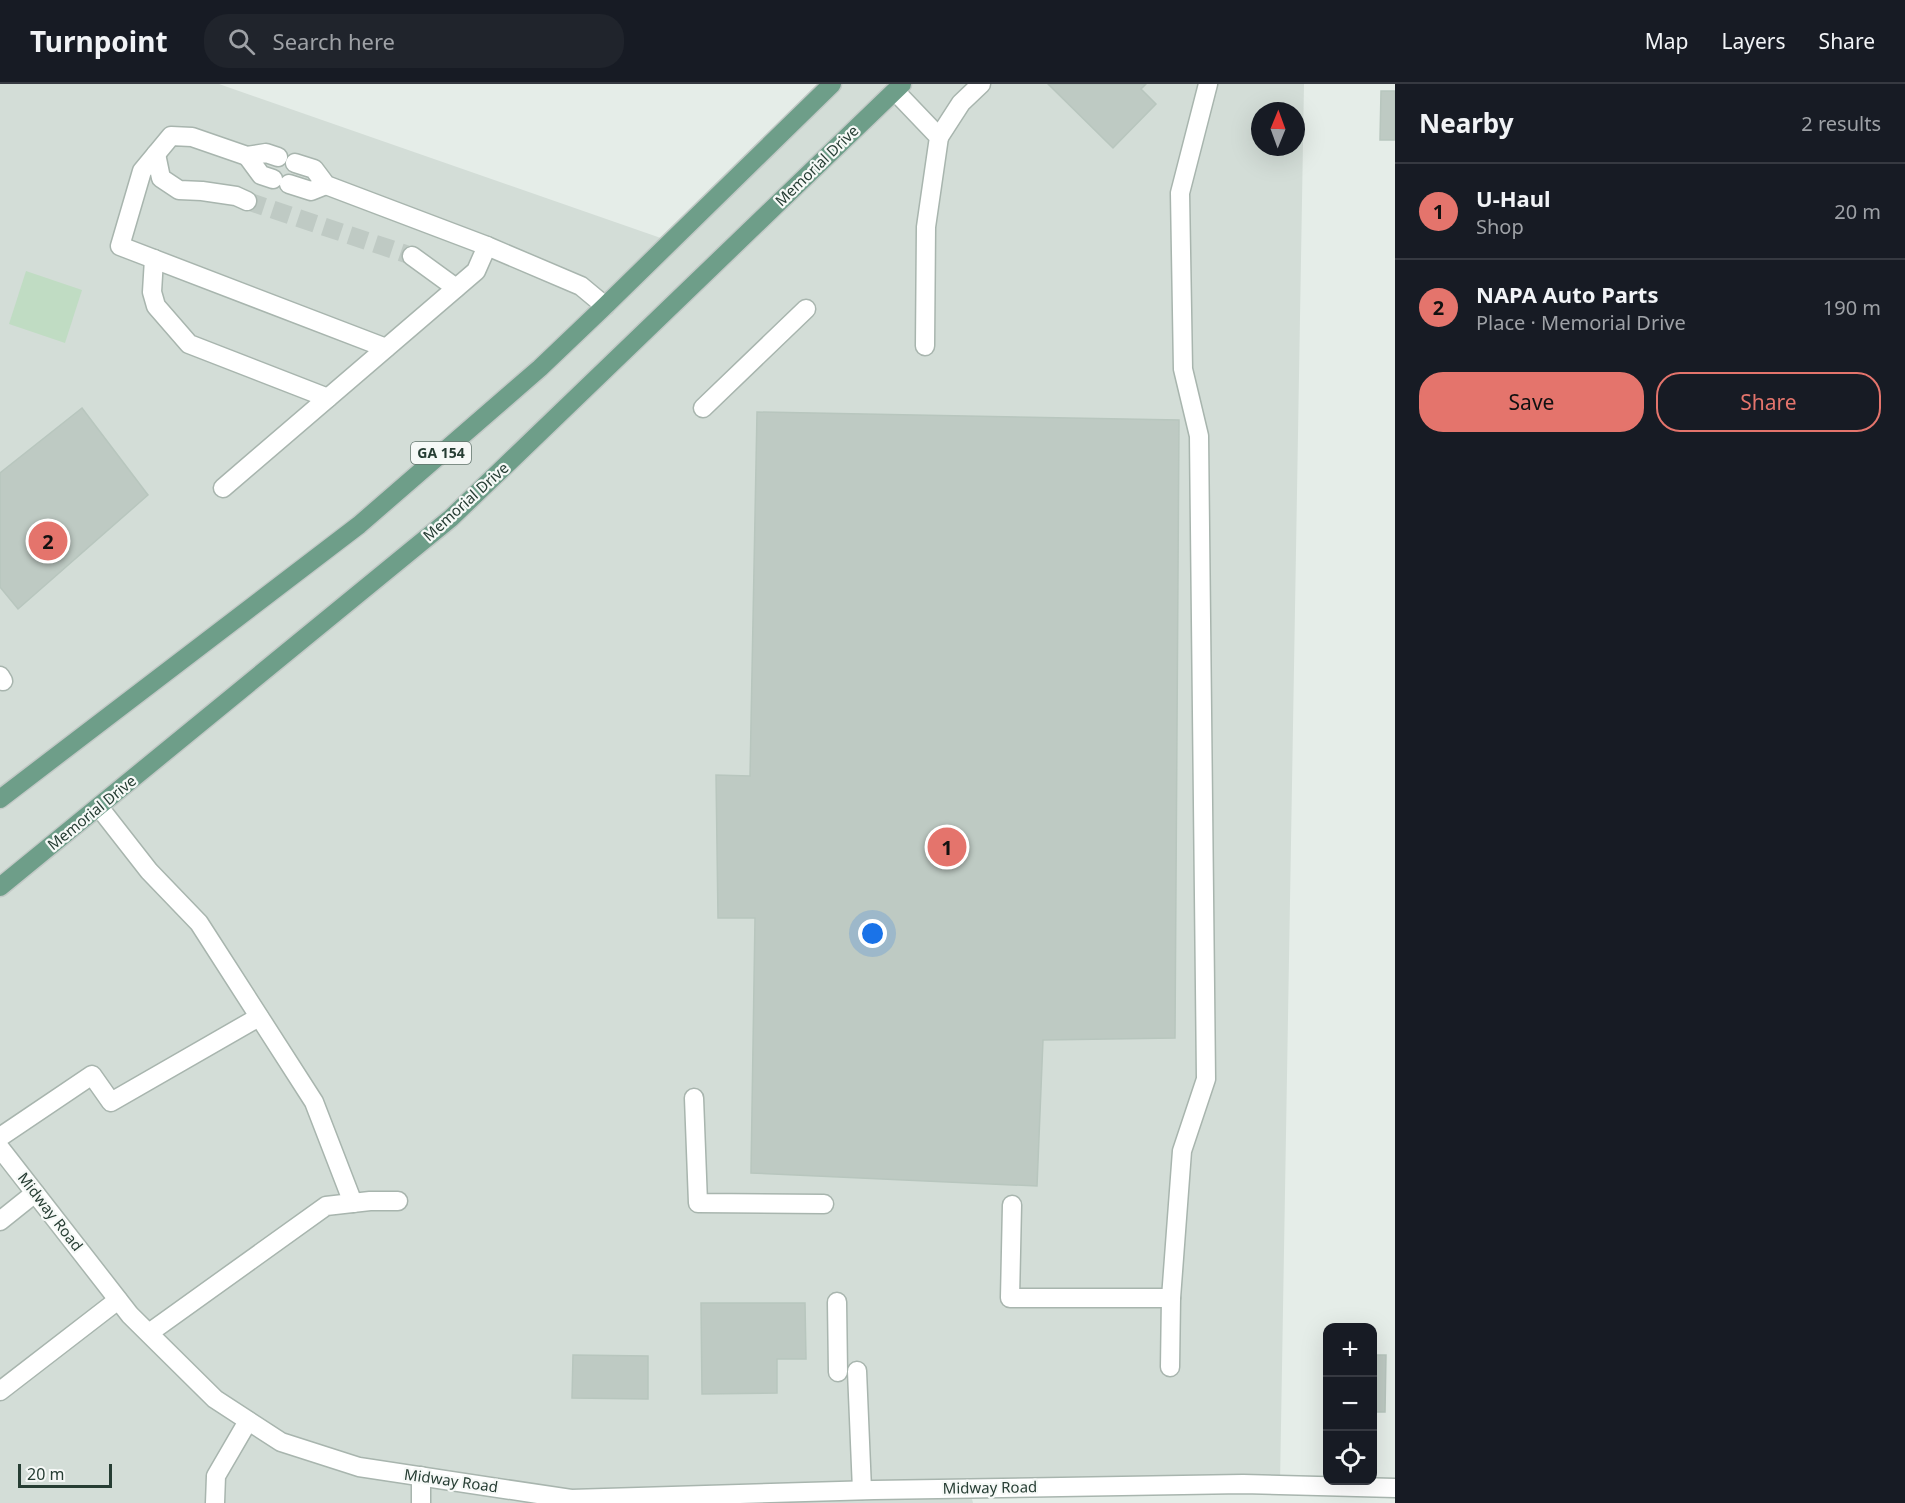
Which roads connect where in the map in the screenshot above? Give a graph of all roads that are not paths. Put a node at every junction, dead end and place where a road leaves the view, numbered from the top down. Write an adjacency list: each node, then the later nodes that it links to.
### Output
1 (832, 84): 16 (main road, GA 154)
2 (981, 84): 5 (street)
3 (1208, 84): 36 (street)
4 (899, 87): 5 (street); 24 (main road, Memorial Drive)
5 (939, 137): 18 (street)
6 (156, 154): 7 (street); 11 (street); 14 (street)
7 (247, 156): 8 (street); 10 (street)
8 (278, 157)
9 (296, 163): 10 (street)
10 (326, 185): 12 (street)
11 (247, 201)
12 (487, 246): 15 (street); 16 (street)
13 (412, 256): 15 (street)
14 (154, 259): 19 (street); 20 (street)
15 (456, 288): 19 (street)
16 (605, 306): 23 (main road, GA 154)
17 (806, 309): 21 (street)
18 (925, 346)
19 (386, 348): 20 (street)
20 (328, 398): 22 (street)
21 (703, 408)
22 (223, 488)
23 (0, 799)
24 (99, 807): 25 (main road, Memorial Drive); 26 (street)
25 (0, 887)
26 (259, 1017): 28 (street); 32 (street)
27 (694, 1098): 33 (street)
28 (0, 1137)
29 (0, 1148): 30 (street, Midway Road)
30 (35, 1193): 35 (street); 37 (street, Midway Road)
31 (398, 1201): 32 (street)
32 (353, 1203): 39 (street)
33 (824, 1204)
34 (1012, 1205): 36 (street)
35 (0, 1221)
36 (1171, 1298): 40 (street)
37 (118, 1300): 39 (street, Midway Road); 43 (street)
38 (837, 1302): 42 (street)
39 (149, 1333): 44 (street, Midway Road)
40 (1170, 1367)
41 (857, 1371): 47 (street)
42 (838, 1372)
43 (0, 1391)
44 (248, 1421): 45 (street, Midway Road); 48 (street)
45 (421, 1476): 47 (street, Midway Road); 49 (street)
46 (1395, 1488): 47 (street, Midway Road)
47 (862, 1490)
48 (215, 1503)
49 (421, 1503)

